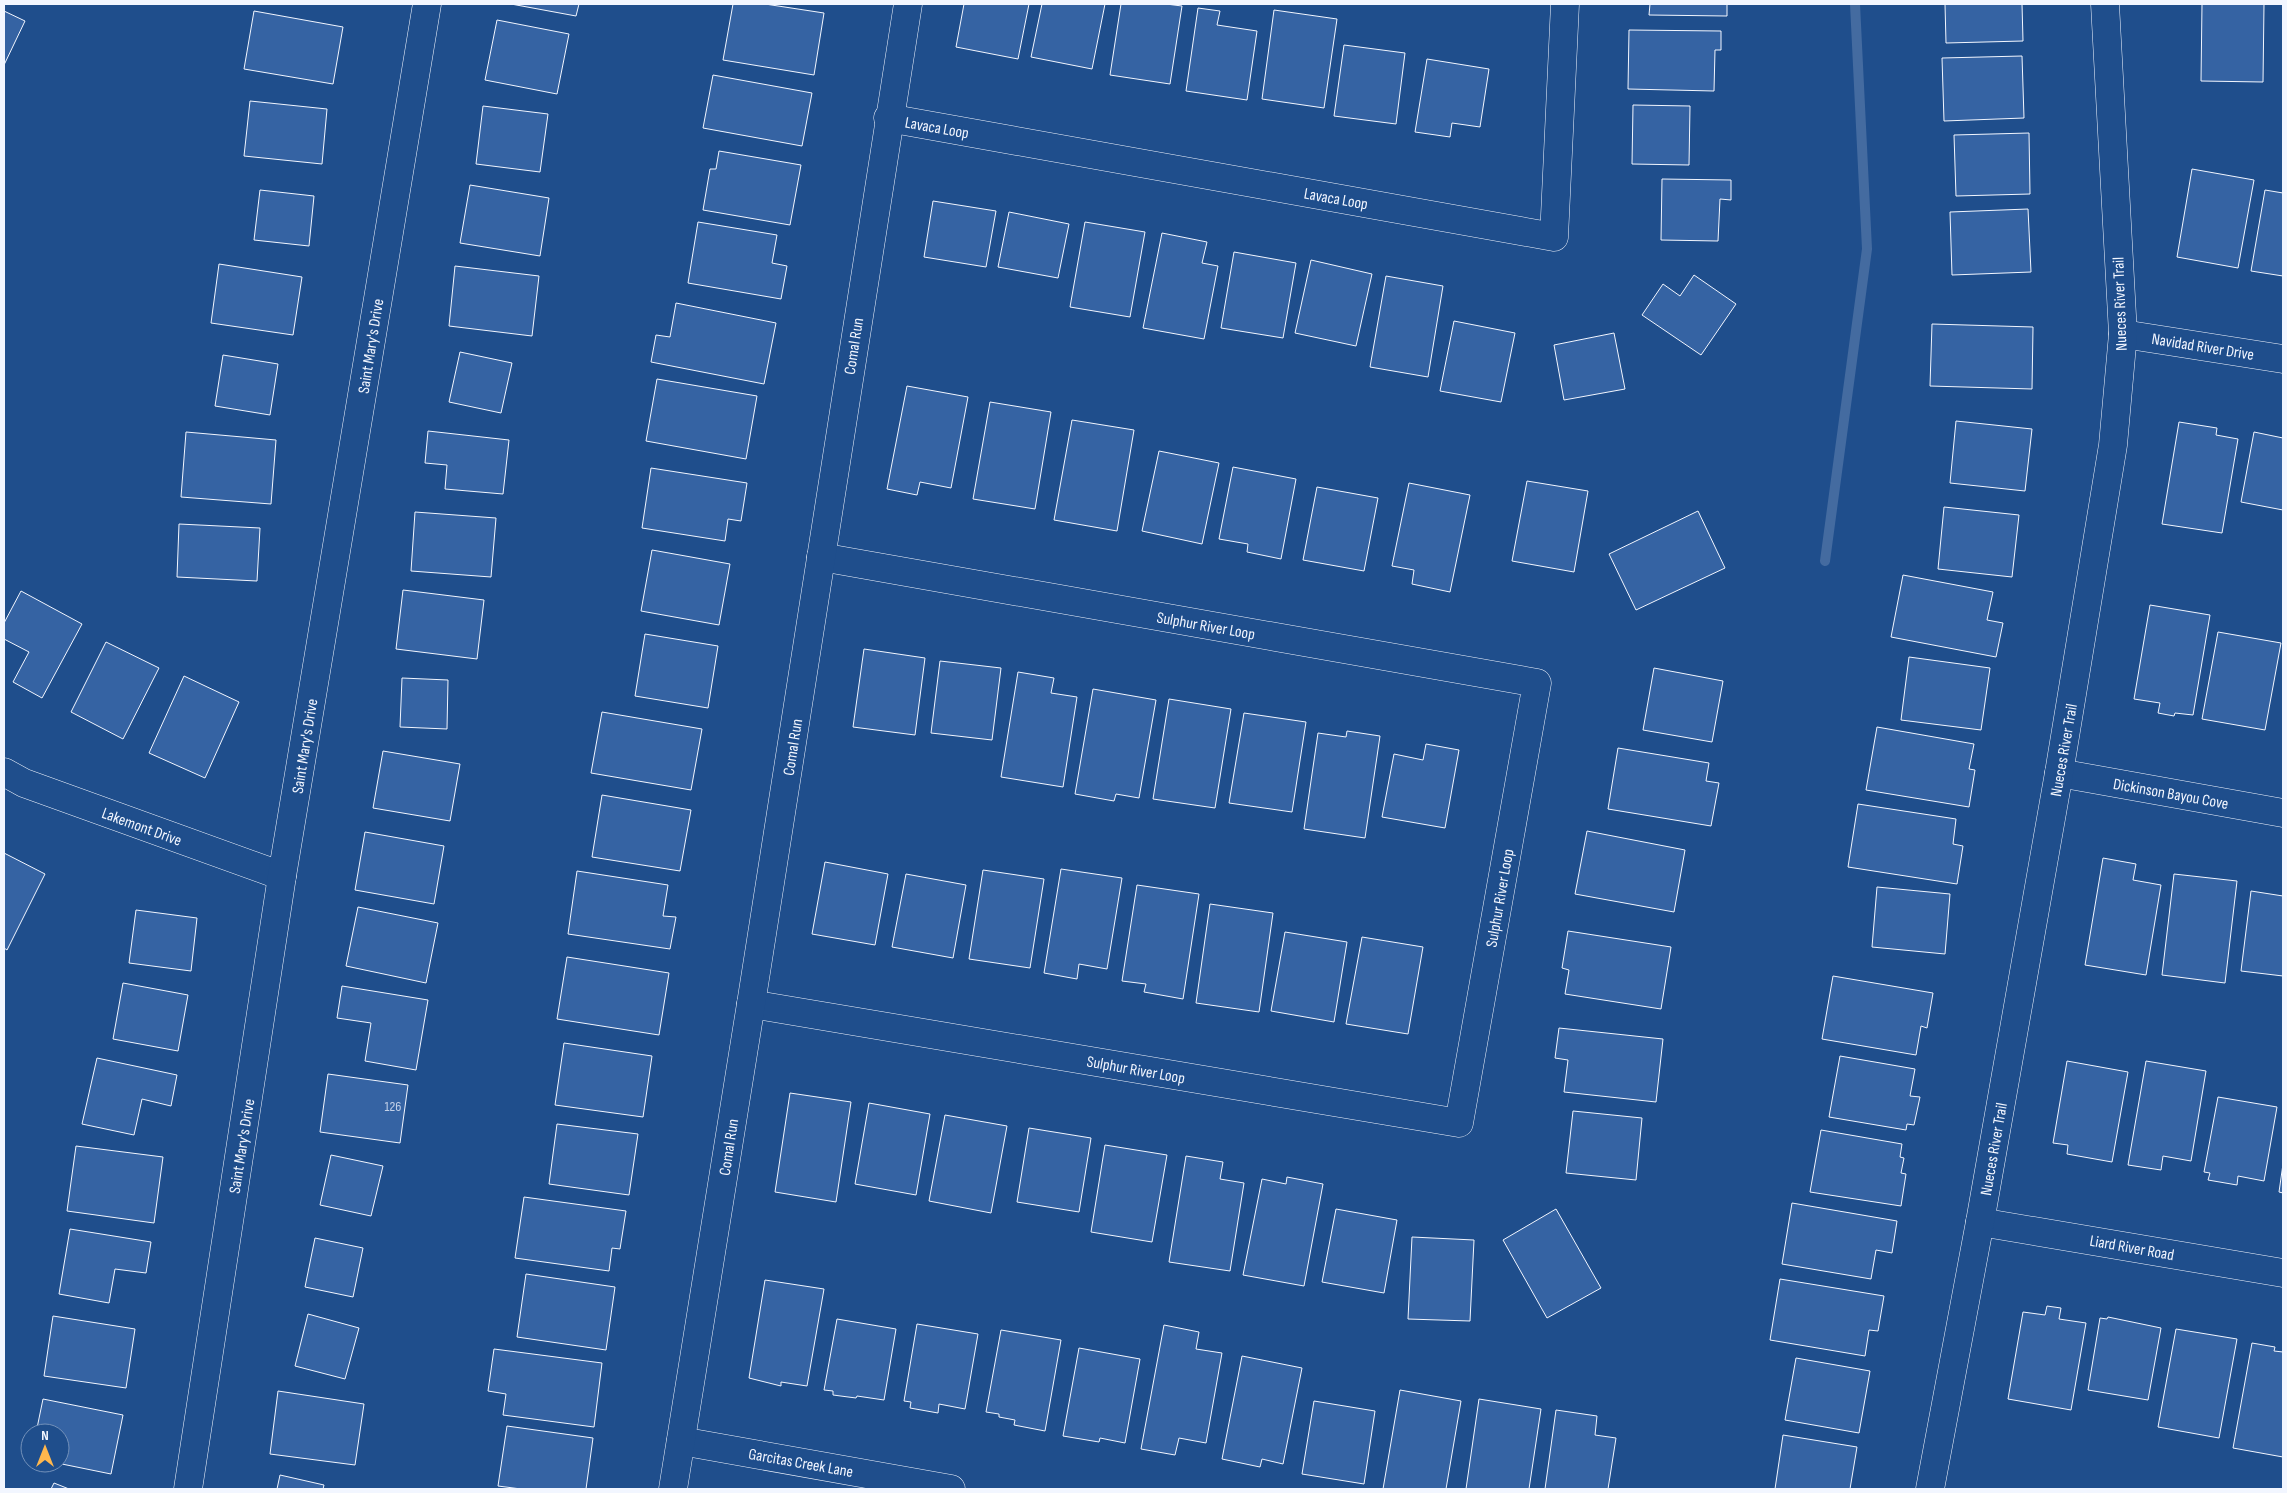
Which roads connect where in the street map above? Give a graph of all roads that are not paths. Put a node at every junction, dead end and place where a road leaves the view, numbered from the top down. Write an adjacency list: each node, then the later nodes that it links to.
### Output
1 (427, 4): 12 (street, Saint Mary's Drive)
2 (908, 4): 5 (street, Comal Run)
3 (1565, 4): 5 (street, Lavaca Loop)
4 (2105, 4): 6 (street, Nueces River Trail)
5 (888, 118): 8 (street, Comal Run)
6 (2123, 334): 7 (street, Navidad River Drive); 10 (street, Nueces River Trail)
7 (2283, 359)
8 (821, 557): 13 (street, Comal Run); 13 (street, Sulphur River Loop)
9 (4, 772): 12 (street, Lakemont Drive)
10 (2059, 773): 11 (street, Dickinson Bayou Cove); 14 (street, Nueces River Trail)
11 (2283, 813)
12 (282, 876): 17 (street, Saint Mary's Drive)
13 (751, 1004): 16 (street, Comal Run)
14 (1980, 1222): 15 (street, Liard River Road); 20 (street, Nueces River Trail)
15 (2283, 1273)
16 (680, 1441): 18 (street, Comal Run); 19 (street, Garcitas Creek Lane)
17 (188, 1489)
18 (672, 1489)
19 (951, 1489)
20 (1930, 1489)

